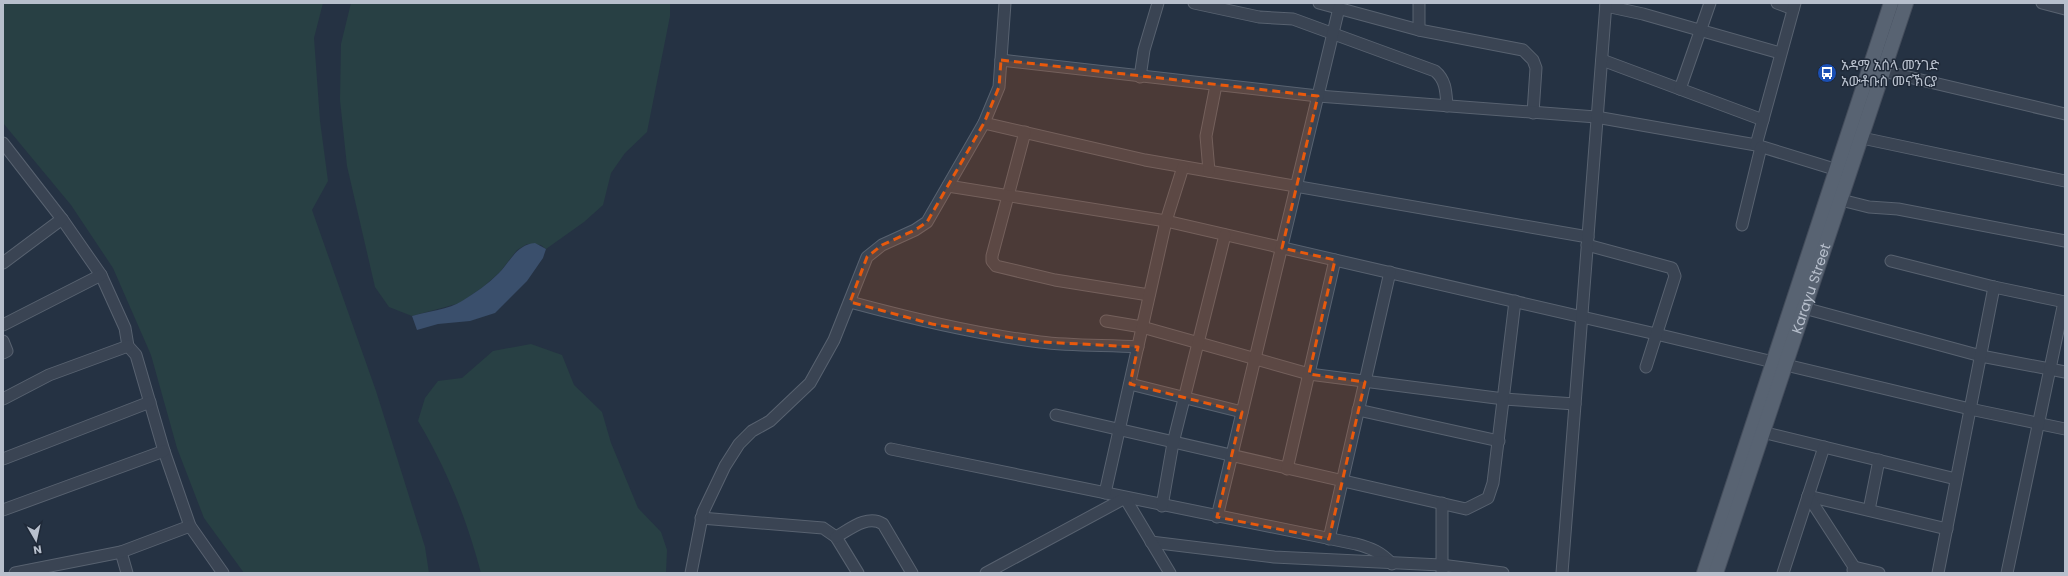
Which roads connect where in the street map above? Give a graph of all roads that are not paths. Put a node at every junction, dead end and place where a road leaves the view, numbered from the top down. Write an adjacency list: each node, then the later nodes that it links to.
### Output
1 (1005, 3): 19 (street)
2 (1158, 3): 22 (street)
3 (1194, 3): 17 (street)
4 (1319, 3): 13 (street)
5 (1419, 3): 15 (street)
6 (1710, 3): 16 (street)
7 (1777, 3): 12 (street)
8 (1892, 3): 37 (main road, Karayu Street)
9 (1906, 3): 21 (main road, Karayu Street)
10 (2042, 3): 14 (street)
11 (1606, 4): 16 (street); 20 (street)
12 (1794, 6): 18 (street)
13 (1339, 8): 15 (street); 17 (street)
14 (2065, 8)
15 (1419, 30): 27 (street)
16 (1701, 32): 18 (street); 24 (street)
17 (1333, 33): 25 (street); 26 (street)
18 (1780, 53): 30 (street)
19 (1001, 60): 22 (street); 31 (street)
20 (1602, 60): 24 (street); 29 (street)
21 (1884, 71): 28 (street); 33 (main road, Karayu Street)
22 (1140, 77): 23 (street)
23 (1216, 85): 25 (street); 38 (street)
24 (1680, 89): 30 (street)
25 (1318, 96): 26 (street); 42 (street)
26 (1447, 106): 27 (street)
27 (1533, 113): 29 (street)
28 (2065, 114)
29 (1596, 117): 35 (street); 49 (street)
30 (1763, 120): 35 (street)
31 (984, 123): 32 (street); 41 (street)
32 (1025, 132): 36 (street); 43 (street)
33 (1862, 138): 39 (main road, Karayu Street); 40 (street)
34 (3, 143): 45 (street)
35 (1759, 146): 37 (street); 47 (street)
36 (1183, 167): 38 (street); 46 (street)
37 (1836, 169): 39 (street); 75 (main road, Karayu Street)
38 (1208, 171): 42 (street)
39 (1850, 174): 44 (main road, Karayu Street)
40 (2065, 181)
41 (948, 186): 43 (street); 60 (street)
42 (1297, 187): 49 (street); 51 (street)
43 (1009, 196): 46 (street); 58 (street)
44 (1841, 200): 50 (street); 62 (main road, Karayu Street)
45 (62, 219): 54 (street); 56 (street)
46 (1166, 221): 48 (street); 58 (street)
47 (1742, 225)
48 (1225, 235): 51 (street); 69 (street)
49 (1587, 241): 63 (street); 67 (street)
50 (2065, 241)
51 (1282, 248): 52 (street); 74 (street)
52 (1335, 260): 55 (street); 79 (street)
53 (1891, 261): 57 (street)
54 (3, 264)
55 (1390, 272): 59 (street); 80 (street)
56 (100, 275): 65 (street); 70 (street)
57 (1994, 287): 61 (street); 73 (street)
58 (1149, 295): 66 (street)
59 (1515, 301): 63 (street); 84 (street)
60 (850, 302): 71 (street); 114 (street)
61 (2064, 302): 77 (street)
62 (1804, 308): 73 (street); 75 (main road, Karayu Street)
63 (1582, 317): 67 (street); 86 (street)
64 (1106, 321): 66 (street)
65 (3, 325)
66 (1142, 326): 69 (street); 71 (street)
67 (1656, 334): 75 (street); 76 (street)
68 (3, 341): 72 (street)
69 (1200, 342): 74 (street); 82 (street)
70 (128, 346): 83 (street); 85 (street)
71 (1138, 347): 81 (street)
72 (3, 353)
73 (1981, 356): 77 (street); 87 (street)
74 (1254, 359): 79 (street); 89 (street)
75 (1780, 364): 87 (street); 94 (main road, Karayu Street); 135 (main road, Karayu Street)
76 (1646, 367)
77 (2050, 368): 78 (street); 91 (street)
78 (2065, 372)
79 (1308, 374): 80 (street); 103 (street)
80 (1365, 382): 84 (street); 88 (street)
81 (1130, 384): 82 (street); 93 (street)
82 (1185, 398): 89 (street); 96 (street)
83 (3, 399)
84 (1504, 399): 86 (street); 95 (street)
85 (150, 402): 99 (street); 101 (street)
86 (1575, 404): 134 (street)
87 (1970, 409): 91 (street); 104 (street)
88 (1358, 410): 95 (street); 105 (street)
89 (1242, 412): 100 (street)
90 (1056, 415): 93 (street)
91 (2038, 424): 92 (street); 140 (street)
92 (2065, 429)
93 (1119, 431): 96 (street); 106 (street)
94 (1762, 432): 97 (street); 136 (main road, Karayu Street)
95 (1498, 441): 109 (street)
96 (1173, 443): 100 (street); 110 (street)
97 (1824, 447): 102 (street); 107 (street)
98 (891, 449): 106 (street)
99 (164, 451): 111 (street); 115 (street)
100 (1232, 456): 103 (street); 113 (street)
101 (3, 459)
102 (1879, 460): 104 (street); 112 (street)
103 (1287, 469): 105 (street)
104 (1956, 479): 116 (street)
105 (1342, 481): 109 (street); 118 (street)
106 (1105, 494): 108 (street)
107 (1808, 496): 112 (street); 124 (street); 137 (street)
108 (1125, 498): 110 (street); 119 (street); 131 (street)
109 (1442, 503): 123 (street)
110 (1162, 506): 113 (street)
111 (3, 510)
112 (1869, 510): 116 (street)
113 (1217, 517): 118 (street)
114 (702, 518): 117 (street); 128 (street)
115 (190, 526): 120 (street); 127 (street)
116 (1947, 529): 139 (street)
117 (836, 537): 129 (street); 130 (street)
118 (1329, 539): 121 (street)
119 (1151, 542): 122 (street); 132 (street)
120 (122, 552): 125 (street); 126 (street)
121 (1392, 564): 122 (street); 123 (street)
122 (1377, 568)
123 (1442, 569): 133 (street)
124 (1854, 571): 138 (street)
125 (15, 573)
126 (127, 573)
127 (223, 573)
128 (691, 573)
129 (858, 573)
130 (912, 573)
131 (986, 573)
132 (1170, 573)
133 (1503, 573)
134 (1562, 573)
135 (1704, 573)
136 (1716, 573)
137 (1783, 573)
138 (1879, 573)
139 (1938, 573)
140 (2007, 573)

